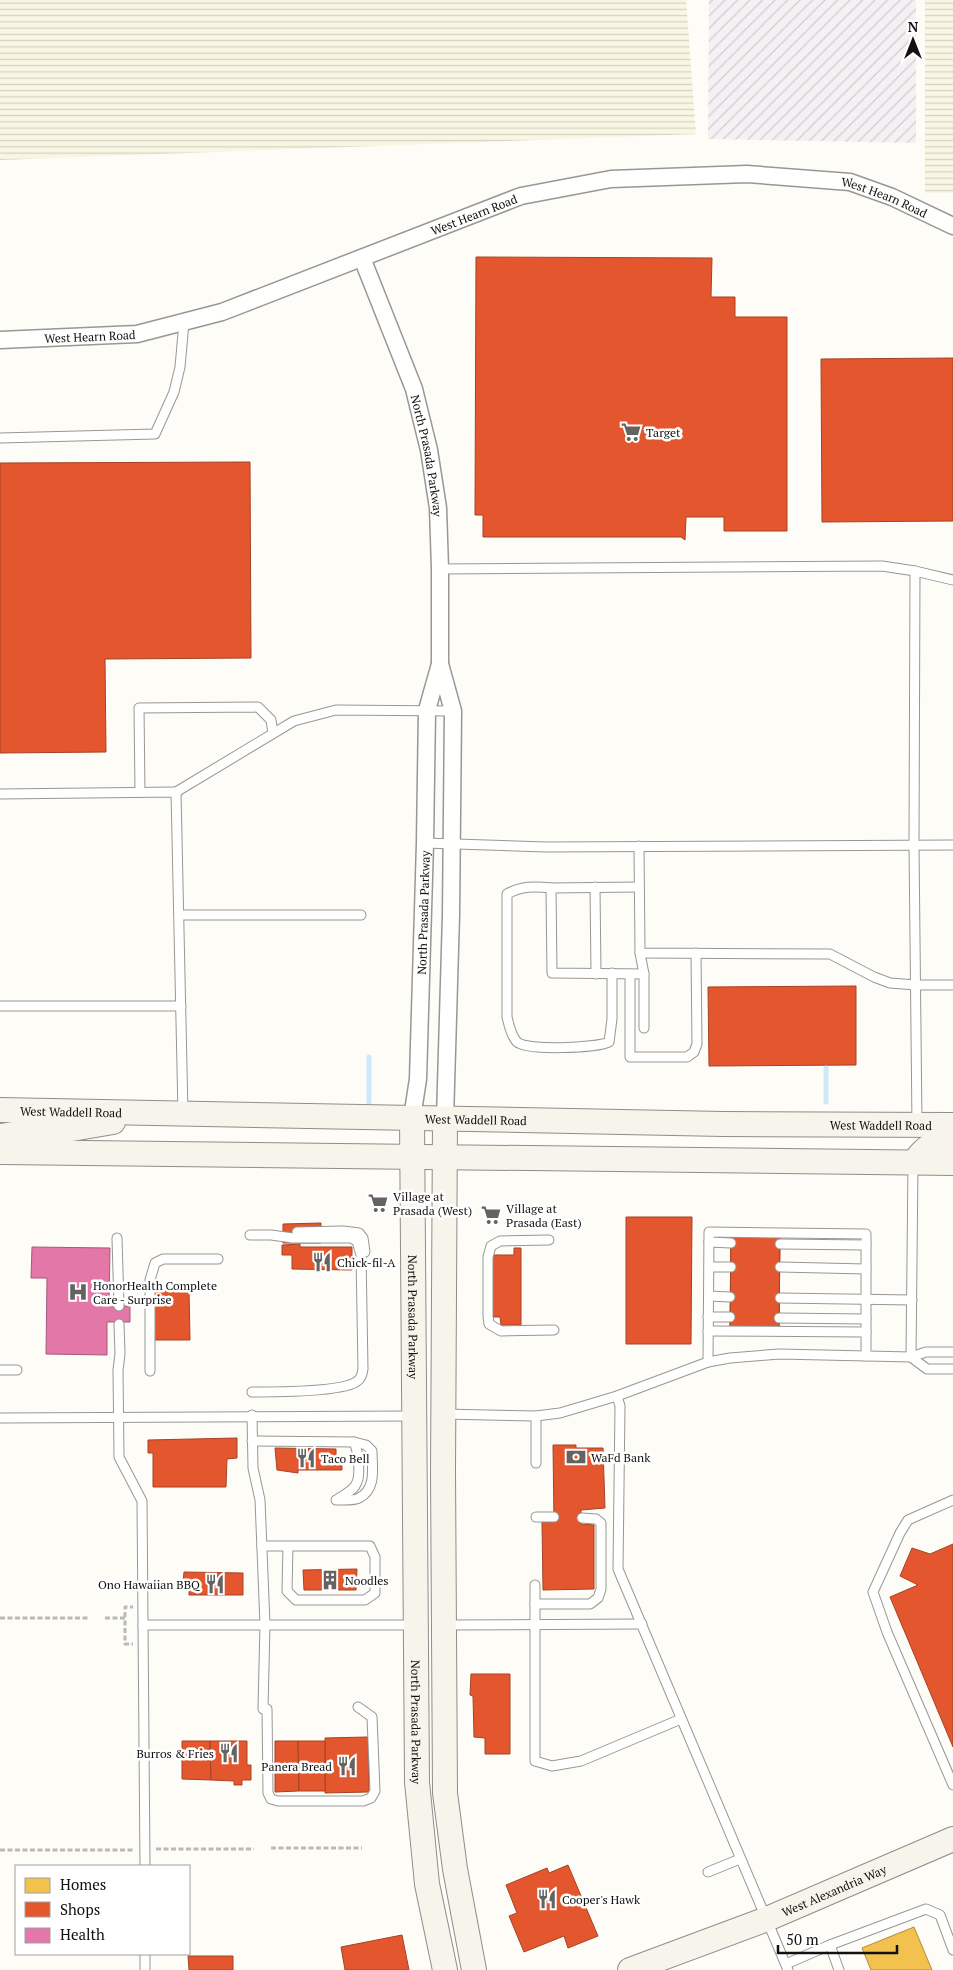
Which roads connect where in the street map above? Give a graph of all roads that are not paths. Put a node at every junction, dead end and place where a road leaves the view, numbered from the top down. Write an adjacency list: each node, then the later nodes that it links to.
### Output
1 (953, 226): 2 (street, West Hearn Road)
2 (362, 258): 3 (street, West Hearn Road); 6 (street, North Prasada Parkway)
3 (184, 322): 4 (street, West Hearn Road); 5 (lane)
4 (0, 340)
5 (0, 438)
6 (440, 569): 7 (lane); 9 (street, North Prasada Parkway)
7 (915, 571): 8 (lane); 18 (lane)
8 (953, 580)
9 (440, 664): 10 (street, North Prasada Parkway); 11 (street, North Prasada Parkway)
10 (427, 710): 11 (lane); 12 (lane); 16 (street, North Prasada Parkway)
11 (453, 711): 17 (street, North Prasada Parkway)
12 (273, 733): 13 (lane); 14 (lane)
13 (140, 792): 14 (lane); 15 (lane)
14 (176, 792): 24 (lane)
15 (0, 794)
16 (425, 843): 17 (lane); 39 (street, North Prasada Parkway)
17 (451, 844): 20 (lane); 40 (street, North Prasada Parkway)
18 (914, 845): 19 (lane); 20 (lane); 32 (lane)
19 (953, 845)
20 (639, 846): 22 (lane)
21 (596, 887): 22 (lane); 23 (lane); 28 (lane)
22 (638, 887): 27 (lane)
23 (551, 888): 28 (lane); 29 (lane)
24 (179, 915): 25 (lane); 35 (lane)
25 (361, 915)
26 (696, 953): 27 (lane); 30 (lane); 32 (lane)
27 (640, 954): 31 (lane)
28 (596, 974): 29 (lane)
29 (612, 974): 30 (lane)
30 (630, 974): 31 (lane)
31 (644, 974): 36 (lane)
32 (916, 985): 33 (lane); 41 (lane)
33 (953, 985)
34 (0, 1006): 35 (lane)
35 (181, 1006): 38 (lane)
36 (644, 1028)
37 (0, 1110): 38 (street, West Waddell Road)
38 (173, 1113): 39 (street, West Waddell Road); 43 (street)
39 (412, 1118): 40 (street, West Waddell Road); 46 (street, North Prasada Parkway)
40 (445, 1119): 41 (street, West Waddell Road); 47 (street, North Prasada Parkway)
41 (917, 1125): 42 (street, West Waddell Road)
42 (953, 1125)
43 (0, 1136)
44 (953, 1142): 48 (street)
45 (0, 1152): 46 (street)
46 (412, 1156): 47 (street); 88 (street, North Prasada Parkway)
47 (445, 1156): 48 (street); 86 (street, North Prasada Parkway)
48 (913, 1163): 49 (street); 66 (lane)
49 (953, 1163)
50 (250, 1235): 84 (lane)
51 (117, 1238): 67 (lane)
52 (548, 1240): 73 (lane)
53 (709, 1242): 54 (lane); 56 (lane); 58 (lane)
54 (731, 1243)
55 (780, 1244): 56 (lane)
56 (866, 1245): 61 (lane)
57 (218, 1258): 83 (lane)
58 (709, 1267): 59 (lane); 62 (lane)
59 (731, 1267)
60 (780, 1267): 61 (lane)
61 (866, 1268): 65 (lane)
62 (708, 1296): 63 (lane); 68 (lane)
63 (730, 1297)
64 (780, 1298): 65 (lane)
65 (866, 1300): 66 (lane); 71 (lane)
66 (912, 1300): 78 (lane)
67 (119, 1306)
68 (708, 1317): 69 (lane); 74 (lane)
69 (730, 1317)
70 (779, 1318): 71 (lane)
71 (866, 1319): 75 (lane)
72 (119, 1324): 91 (lane)
73 (554, 1330)
74 (708, 1331): 75 (lane); 79 (lane)
75 (866, 1332): 77 (lane)
76 (953, 1352): 78 (lane)
77 (866, 1356): 78 (lane); 79 (lane)
78 (911, 1357): 80 (lane)
79 (708, 1362): 85 (lane)
80 (953, 1369)
81 (0, 1370): 82 (lane)
82 (17, 1370)
83 (150, 1371)
84 (252, 1392)
85 (617, 1396): 89 (lane); 105 (lane)
86 (443, 1414): 89 (lane); 108 (street, North Prasada Parkway)
87 (252, 1415): 88 (lane); 91 (lane); 92 (lane)
88 (415, 1416): 101 (street, North Prasada Parkway)
89 (536, 1416): 94 (lane)
90 (0, 1418): 91 (lane)
91 (118, 1418): 106 (lane)
92 (252, 1441): 93 (lane); 99 (lane)
93 (354, 1442): 93 (lane)
94 (536, 1463)
95 (953, 1500): 113 (lane)
96 (536, 1517): 97 (lane)
97 (554, 1517)
98 (582, 1518): 103 (lane)
99 (262, 1546): 100 (lane); 104 (lane)
100 (288, 1546): 100 (lane)
101 (415, 1559): 107 (street, North Prasada Parkway); 108 (street)
102 (535, 1585): 103 (lane)
103 (535, 1604): 109 (lane)
104 (265, 1624): 106 (lane); 107 (lane); 111 (lane)
105 (642, 1624): 109 (lane); 112 (lane)
106 (143, 1625): 116 (lane)
107 (415, 1625): 110 (street); 124 (street, North Prasada Parkway)
108 (444, 1625): 109 (lane); 110 (street, North Prasada Parkway)
109 (534, 1626): 112 (lane)
110 (444, 1686): 125 (street, North Prasada Parkway)
111 (358, 1707)
112 (682, 1718): 115 (lane)
113 (953, 1785)
114 (953, 1839): 118 (street, West Alexandria Way)
115 (740, 1859): 117 (lane); 118 (lane)
116 (144, 1865)
117 (708, 1872)
118 (767, 1919): 122 (lane); 126 (street, West Alexandria Way)
119 (830, 1945): 120 (lane); 122 (lane); 127 (lane)
120 (953, 1950)
121 (145, 1955): 123 (lane)
122 (787, 1967)
123 (145, 1970)
124 (445, 1970)
125 (474, 1970)
126 (630, 1970)
127 (839, 1970)

